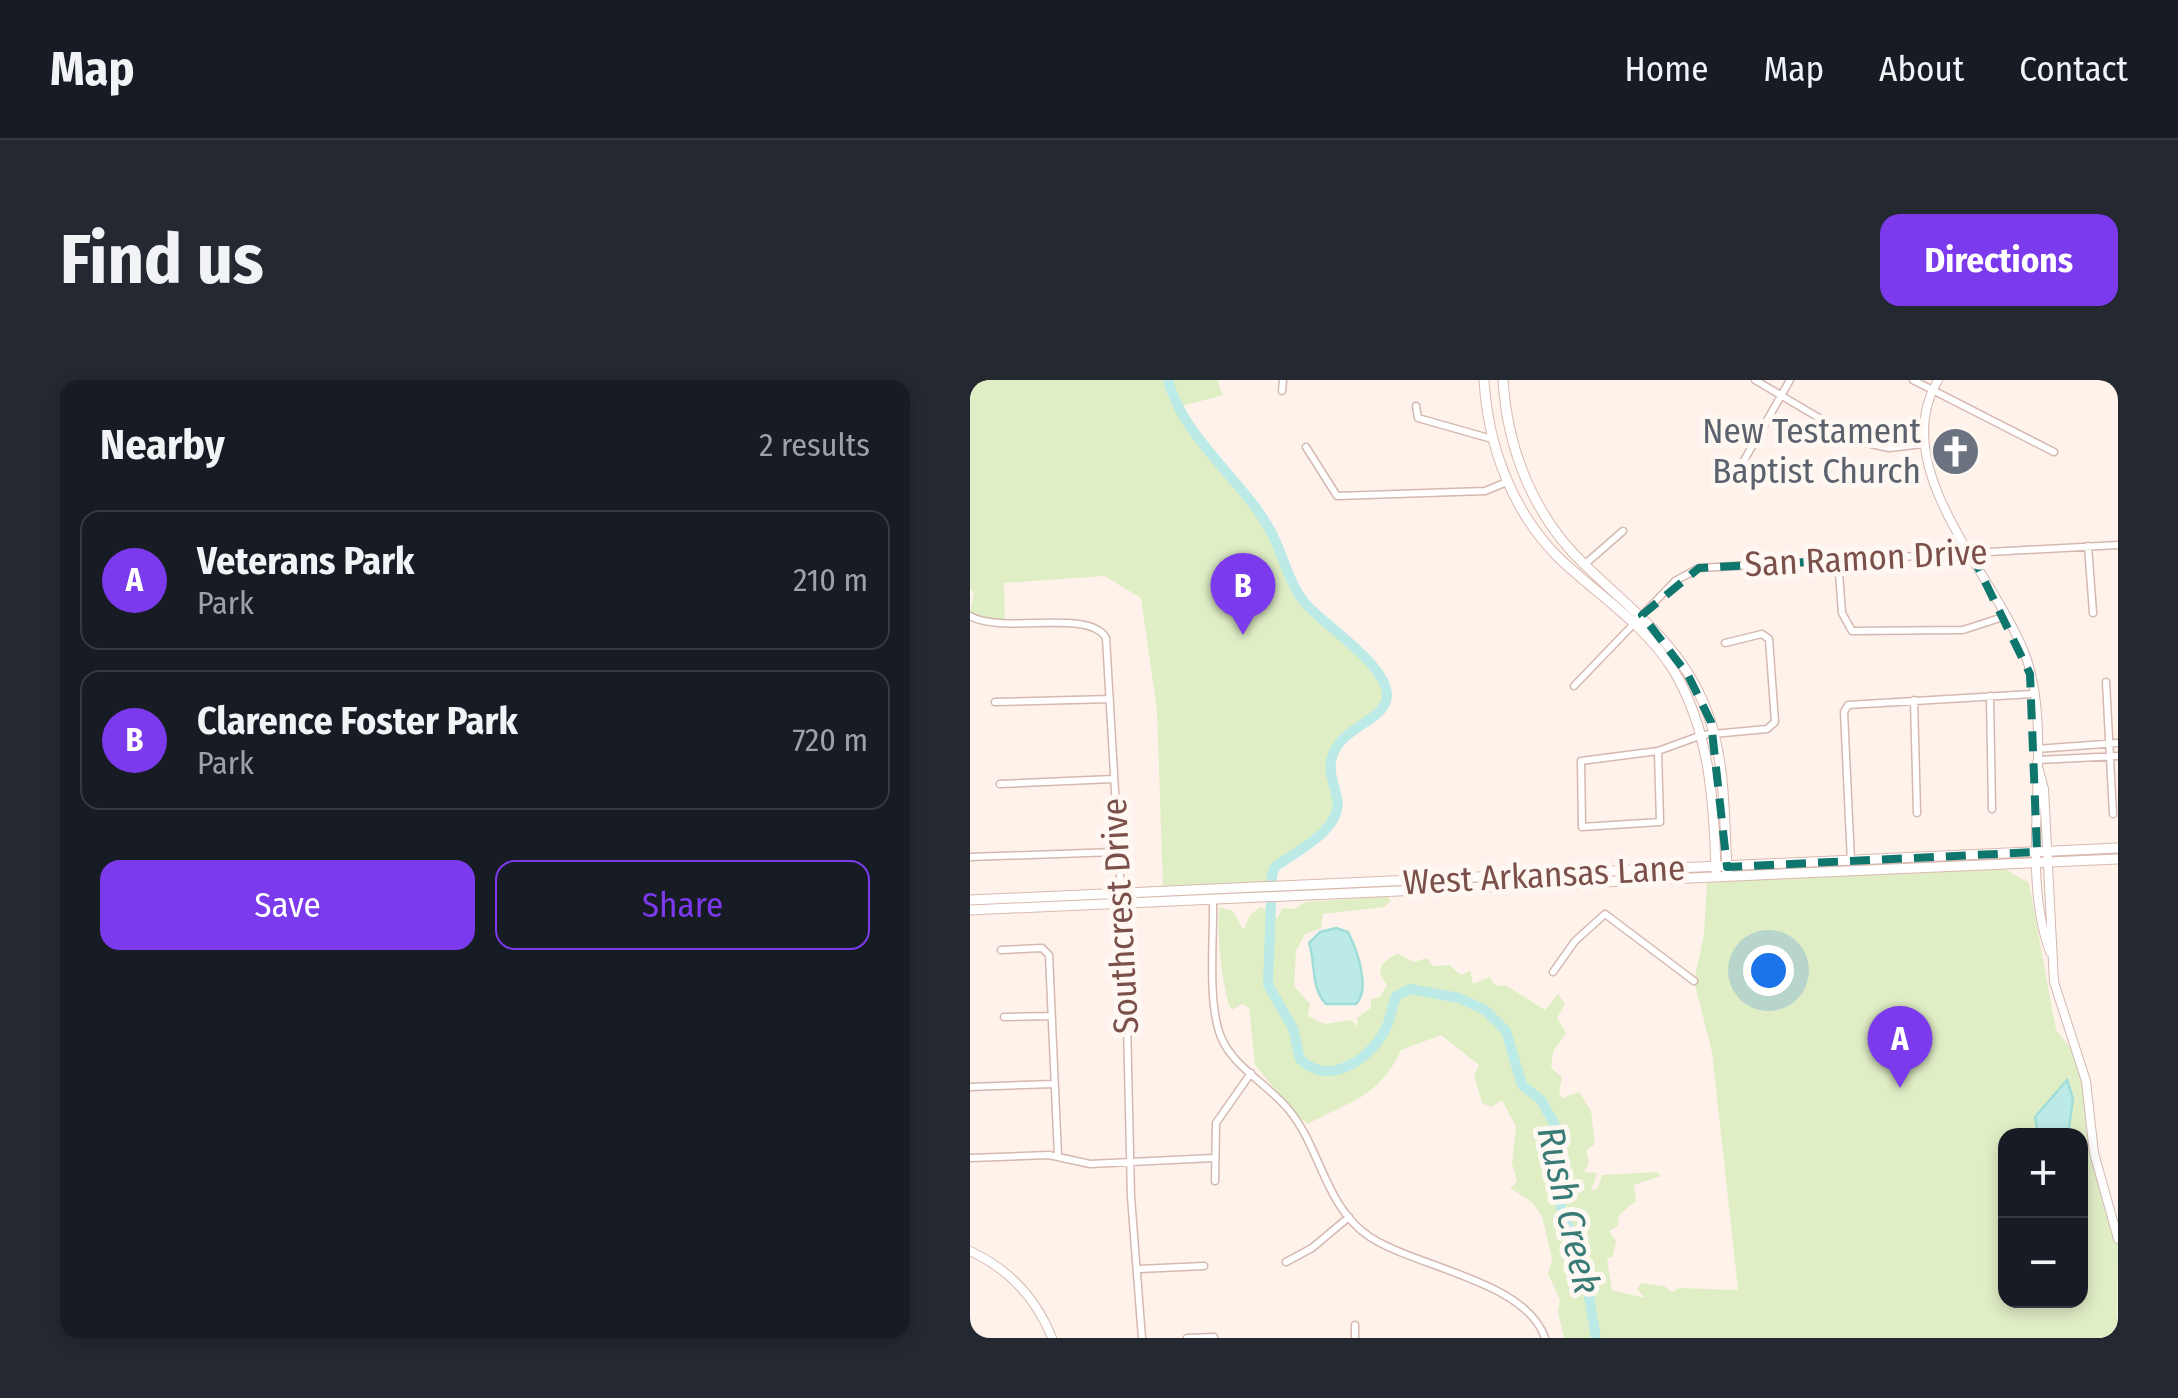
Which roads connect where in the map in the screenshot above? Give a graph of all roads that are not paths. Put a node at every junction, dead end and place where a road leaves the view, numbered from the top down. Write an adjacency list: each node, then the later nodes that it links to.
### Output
1 (1283, 380): 8 (street)
2 (1484, 380): 12 (main road)
3 (1503, 380): 17 (main road)
4 (1755, 380): 10 (street)
5 (1790, 380): 10 (street)
6 (1913, 380): 9 (street)
7 (1938, 380): 9 (street)
8 (1282, 391)
9 (1932, 391): 13 (street); 15 (street)
10 (1782, 396): 13 (street); 18 (street)
11 (1416, 406): 12 (street)
12 (1492, 439): 16 (main road)
13 (1923, 444): 23 (street)
14 (1306, 447): 19 (street)
15 (2054, 452)
16 (1498, 460): 17 (main road); 19 (main road)
17 (1522, 470): 25 (main road)
18 (1738, 471)
19 (1508, 482): 29 (main road)
20 (1622, 530): 25 (street)
21 (2118, 545): 22 (street, San Ramon Drive)
22 (2088, 546): 23 (street, San Ramon Drive); 26 (street)
23 (1971, 553): 24 (street, San Ramon Drive); 28 (street)
24 (1838, 560): 28 (street); 29 (street, San Ramon Drive)
25 (1584, 565): 29 (main road)
26 (2093, 613)
27 (970, 616): 35 (street, Southcrest Drive)
28 (2006, 616): 33 (street)
29 (1638, 619): 32 (street, San Ramon Drive); 38 (main road); 39 (main road)
30 (1725, 643): 38 (street)
31 (2106, 682): 40 (street)
32 (1574, 686)
33 (2032, 694): 34 (street); 41 (street)
34 (1990, 696): 36 (street); 47 (street)
35 (1110, 699): 37 (street); 45 (street, Southcrest Drive)
36 (1914, 700): 48 (street); 56 (street)
37 (995, 702)
38 (1714, 734): 39 (street); 55 (main road)
39 (1702, 736): 42 (street); 55 (main road)
40 (2114, 744): 41 (street); 43 (street)
41 (2036, 749): 44 (street)
42 (1658, 751): 42 (street)
43 (2114, 756): 44 (street); 49 (street)
44 (2036, 762): 53 (street)
45 (1113, 779): 46 (street); 51 (street, Southcrest Drive)
46 (1000, 784)
47 (1992, 810)
48 (1918, 813)
49 (2113, 814)
50 (2118, 848): 53 (main road, West Arkansas Lane)
51 (1116, 852): 52 (street); 60 (street, Southcrest Drive)
52 (970, 858)
53 (2042, 858): 54 (main road, West Arkansas Lane); 56 (main road, West Arkansas Lane); 78 (street)
54 (2118, 859)
55 (1722, 867): 56 (main road, West Arkansas Lane); 57 (main road); 58 (main road, West Arkansas Lane)
56 (1851, 867): 57 (main road, West Arkansas Lane)
57 (1722, 879): 58 (main road, West Arkansas Lane)
58 (1308, 890): 59 (main road, West Arkansas Lane)
59 (1243, 893): 60 (main road, West Arkansas Lane); 62 (main road, West Arkansas Lane)
60 (1119, 899): 61 (main road, West Arkansas Lane); 62 (main road, West Arkansas Lane); 63 (main road, West Arkansas Lane); 75 (street, Southcrest Drive)
61 (970, 900)
62 (1213, 900): 69 (street)
63 (970, 910)
64 (1001, 950): 67 (street)
65 (1552, 972): 66 (street)
66 (1694, 981)
67 (1051, 1016): 68 (street); 70 (street)
68 (1004, 1017)
69 (1251, 1073): 74 (street); 77 (street)
70 (1054, 1084): 71 (street); 72 (street)
71 (970, 1087)
72 (1058, 1156): 73 (street); 75 (street)
73 (970, 1158)
74 (1213, 1158): 75 (street); 76 (street)
75 (1129, 1162): 82 (street, Southcrest Drive)
76 (1214, 1181)
77 (1348, 1217): 80 (street); 89 (street)
78 (2118, 1239)
79 (970, 1251): 85 (street)
80 (1286, 1262)
81 (1204, 1266): 82 (street)
82 (1139, 1269): 86 (street, Southcrest Drive)
83 (1354, 1325): 88 (street)
84 (1214, 1337): 87 (street)
85 (1052, 1338)
86 (1142, 1338)
87 (1188, 1338)
88 (1355, 1338)
89 (1545, 1338)

